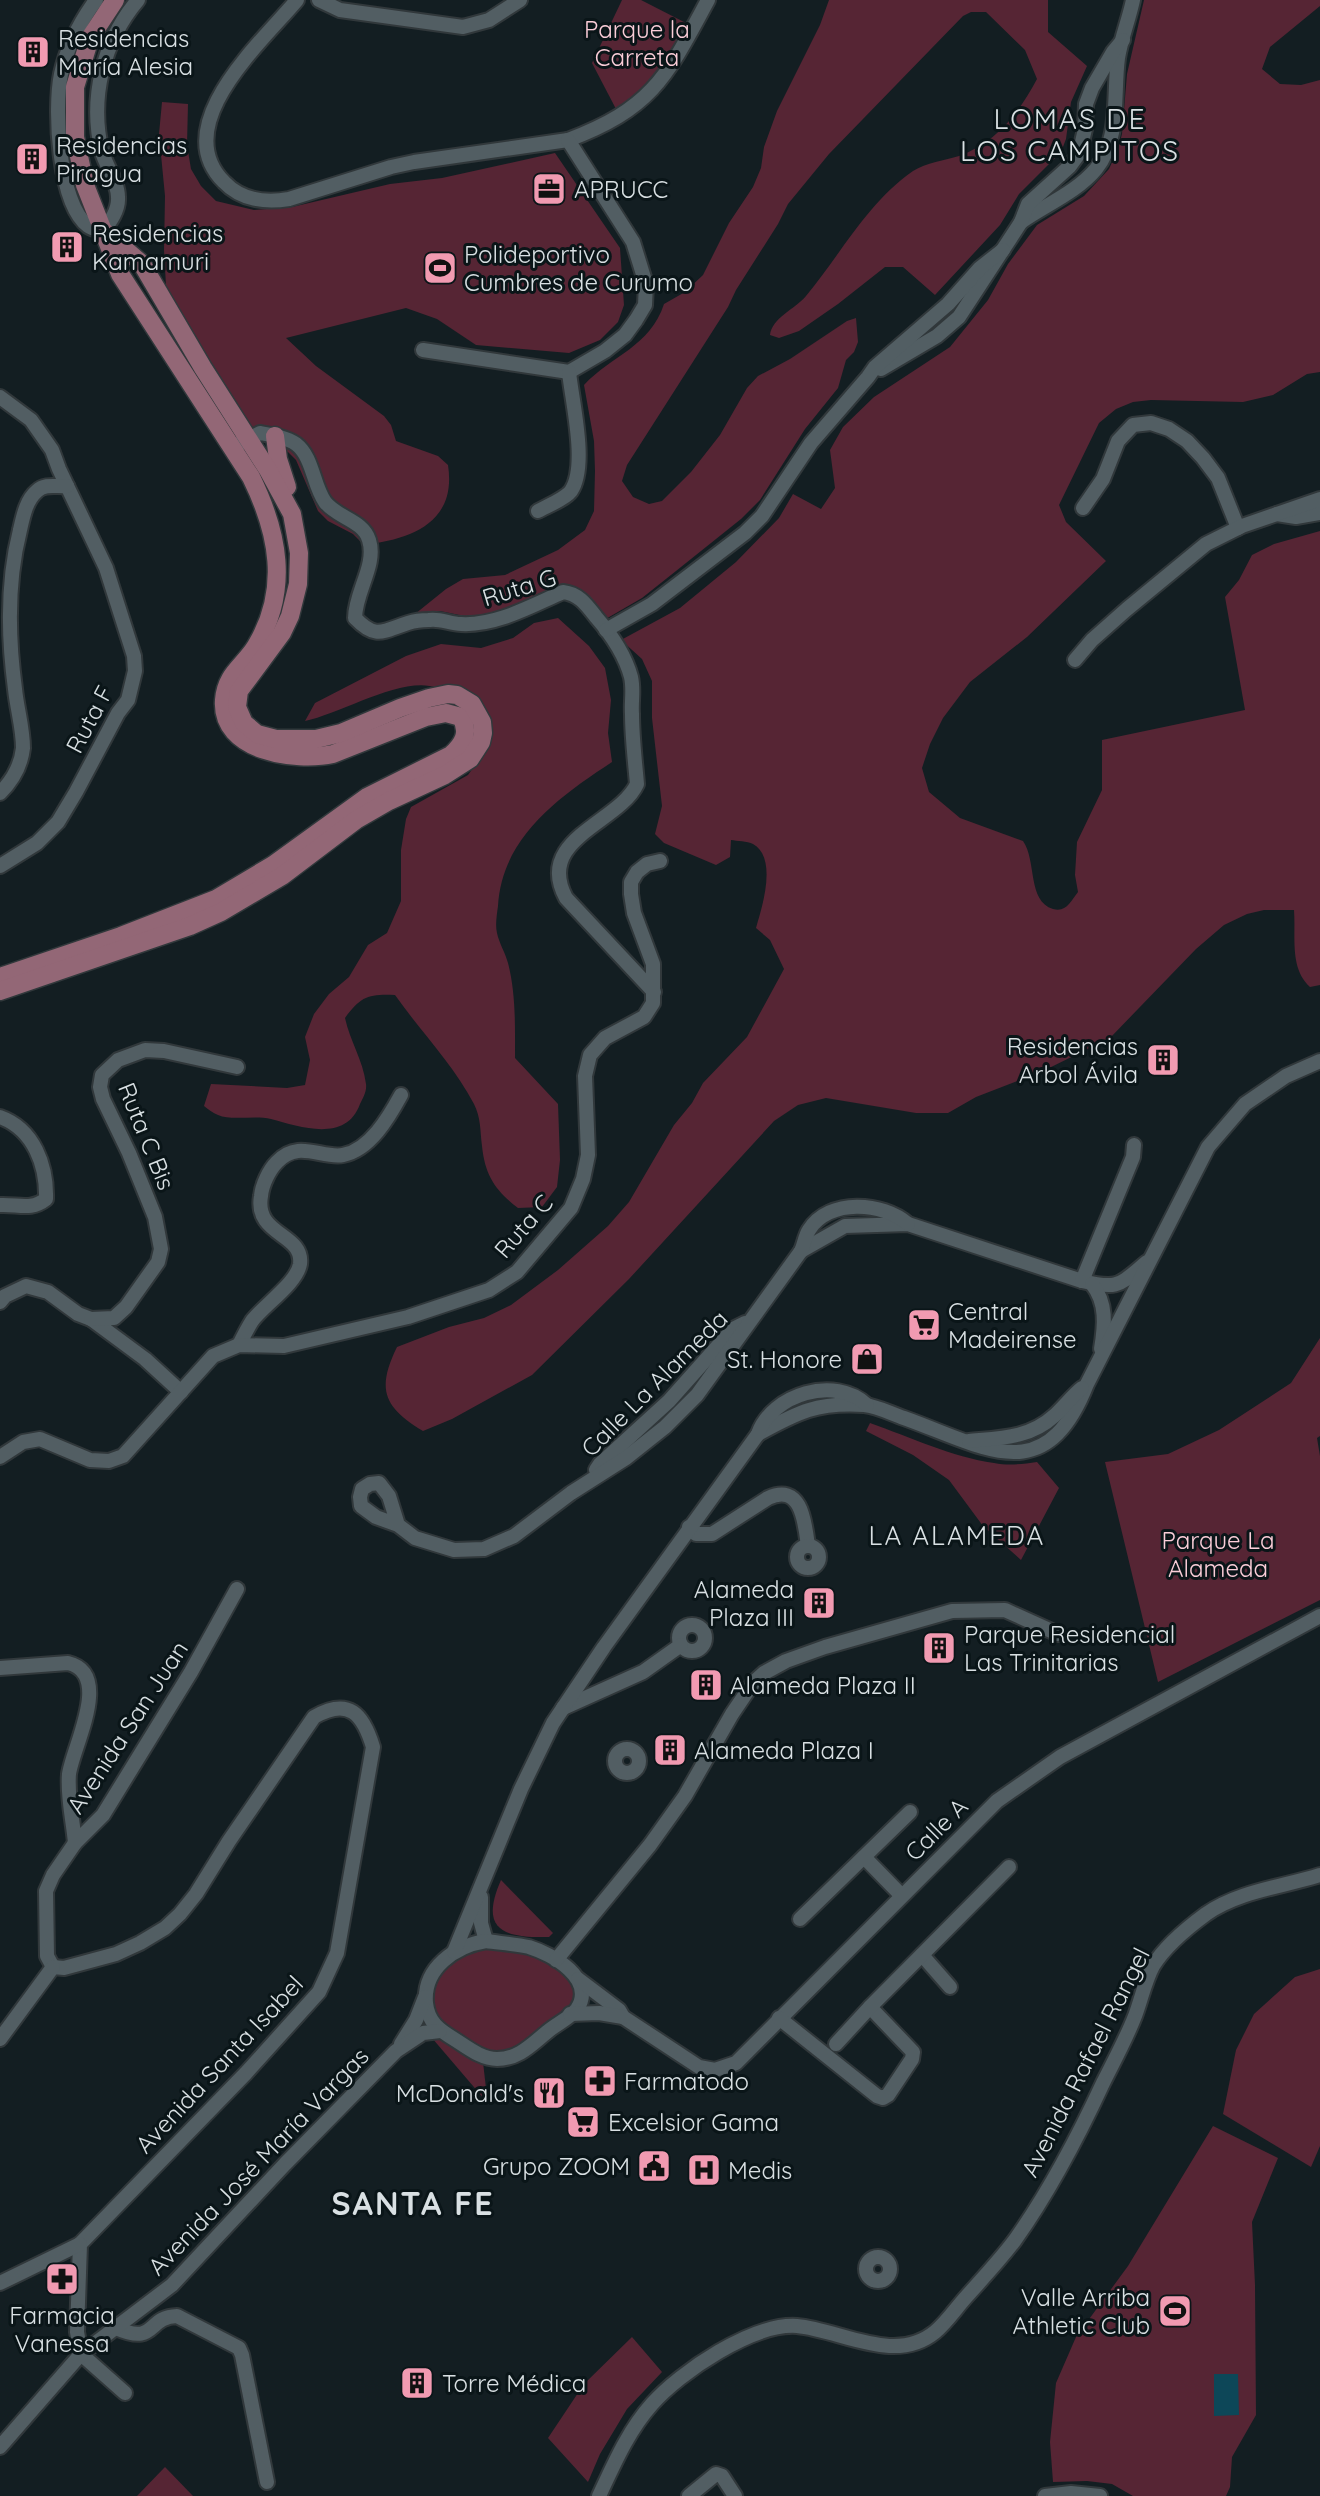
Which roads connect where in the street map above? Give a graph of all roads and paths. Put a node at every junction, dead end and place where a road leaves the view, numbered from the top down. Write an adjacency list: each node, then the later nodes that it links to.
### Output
1 (96, 0): 14 (street)
2 (116, 0): 14 (main road)
3 (138, 0): 14 (street)
4 (297, 0): 12 (street)
5 (319, 0): 6 (street)
6 (520, 0)
7 (708, 0): 12 (street)
8 (1133, 0): 9 (street)
9 (1123, 40): 10 (street); 11 (street)
10 (1090, 92): 11 (street); 13 (street)
11 (1115, 103): 13 (street)
12 (568, 140): 16 (street)
13 (1021, 222): 28 (street)
14 (103, 231): 19 (main road)
15 (423, 350): 16 (street)
16 (569, 372): 23 (street)
17 (0, 397): 20 (street, Ruta F)
18 (275, 436): 19 (street); 25 (main road); 28 (street, Ruta G)
19 (241, 443): 25 (main road); 33 (main road)
20 (67, 486): 30 (street, Ruta F); 32 (street, Ruta F)
21 (1320, 499): 26 (street)
22 (1083, 508): 27 (street)
23 (538, 511)
24 (1320, 513): 26 (street)
25 (292, 514): 34 (main road)
26 (1276, 514): 27 (street)
27 (1242, 526): 29 (street)
28 (607, 630): 35 (street, Ruta G)
29 (1075, 660)
30 (0, 793)
31 (660, 861): 35 (street)
32 (0, 866)
33 (0, 977)
34 (0, 991)
35 (654, 992): 51 (street, Ruta C)
36 (1320, 1061): 46 (street)
37 (237, 1067): 49 (street, Ruta C Bis)
38 (401, 1095): 51 (street)
39 (0, 1117): 41 (street)
40 (1134, 1144): 47 (street)
41 (0, 1205)
42 (842, 1209): 43 (street, Calle La Alameda); 44 (street); 45 (street, Calle La Alameda)
43 (908, 1224): 44 (street, Calle La Alameda); 47 (street, Calle La Alameda)
44 (845, 1226): 45 (street, Calle La Alameda)
45 (801, 1251): 50 (street, Calle La Alameda)
46 (1151, 1259): 47 (street, Calle La Alameda); 52 (street)
47 (1087, 1283): 52 (street)
48 (0, 1302): 49 (street)
49 (91, 1319): 54 (street)
50 (750, 1320): 55 (street, Calle La Alameda); 56 (street, Calle La Alameda)
51 (239, 1345): 54 (street, Ruta C)
52 (1097, 1367): 53 (street)
53 (1087, 1384): 57 (street); 59 (street)
54 (181, 1392): 60 (street, Ruta C)
55 (668, 1401): 56 (street); 61 (street, Calle La Alameda)
56 (680, 1412): 61 (street, Calle La Alameda)
57 (1031, 1432): 58 (street); 59 (street)
58 (968, 1441): 59 (street); 63 (street)
59 (1039, 1447)
60 (0, 1457)
61 (592, 1478): 62 (street, Calle La Alameda)
62 (398, 1525)
63 (689, 1527): 64 (street); 70 (street)
64 (808, 1546)
65 (237, 1589): 72 (street, Avenida San Juan)
66 (1320, 1616): 77 (street, Calle A)
67 (1058, 1634): 82 (street)
68 (681, 1645): 70 (street)
69 (0, 1668): 72 (street)
70 (563, 1708): 76 (street)
71 (910, 1812): 73 (street)
72 (75, 1843): 83 (street, Avenida San Juan)
73 (864, 1857): 77 (street); 78 (street)
74 (1010, 1867): 81 (street)
75 (1320, 1875): 102 (street, Avenida Rafael Rangel)
76 (483, 1885): 79 (street); 80 (street)
77 (901, 1895): 90 (street, Calle A)
78 (800, 1919)
79 (486, 1941): 80 (street); 82 (street)
80 (454, 1952): 86 (street)
81 (922, 1955): 85 (street); 87 (street)
82 (556, 1960): 84 (street)
83 (53, 1967): 92 (street); 95 (street, Avenida Santa Isabel)
84 (578, 1979): 88 (street); 89 (street, Calle A)
85 (950, 1987)
86 (426, 1997): 91 (street); 94 (street, Avenida José María Vargas)
87 (870, 2007): 90 (street); 93 (street)
88 (570, 2014): 89 (street, Calle A); 91 (street)
89 (623, 2017): 90 (street, Calle A)
90 (779, 2018)
91 (440, 2031): 94 (street, Avenida José María Vargas)
92 (0, 2039)
93 (836, 2043)
94 (396, 2051): 97 (street, Avenida José María Vargas)
95 (80, 2244): 96 (street, Avenida Santa Isabel); 98 (street)
96 (0, 2283)
97 (116, 2328): 98 (street, Avenida José María Vargas); 101 (street)
98 (81, 2354): 99 (street); 100 (street, Avenida José María Vargas)
99 (125, 2393)
100 (0, 2447)
101 (268, 2482)
102 (599, 2496)
103 (689, 2496): 104 (street)
104 (735, 2496)
105 (1045, 2496): 106 (street)
106 (1100, 2496)

